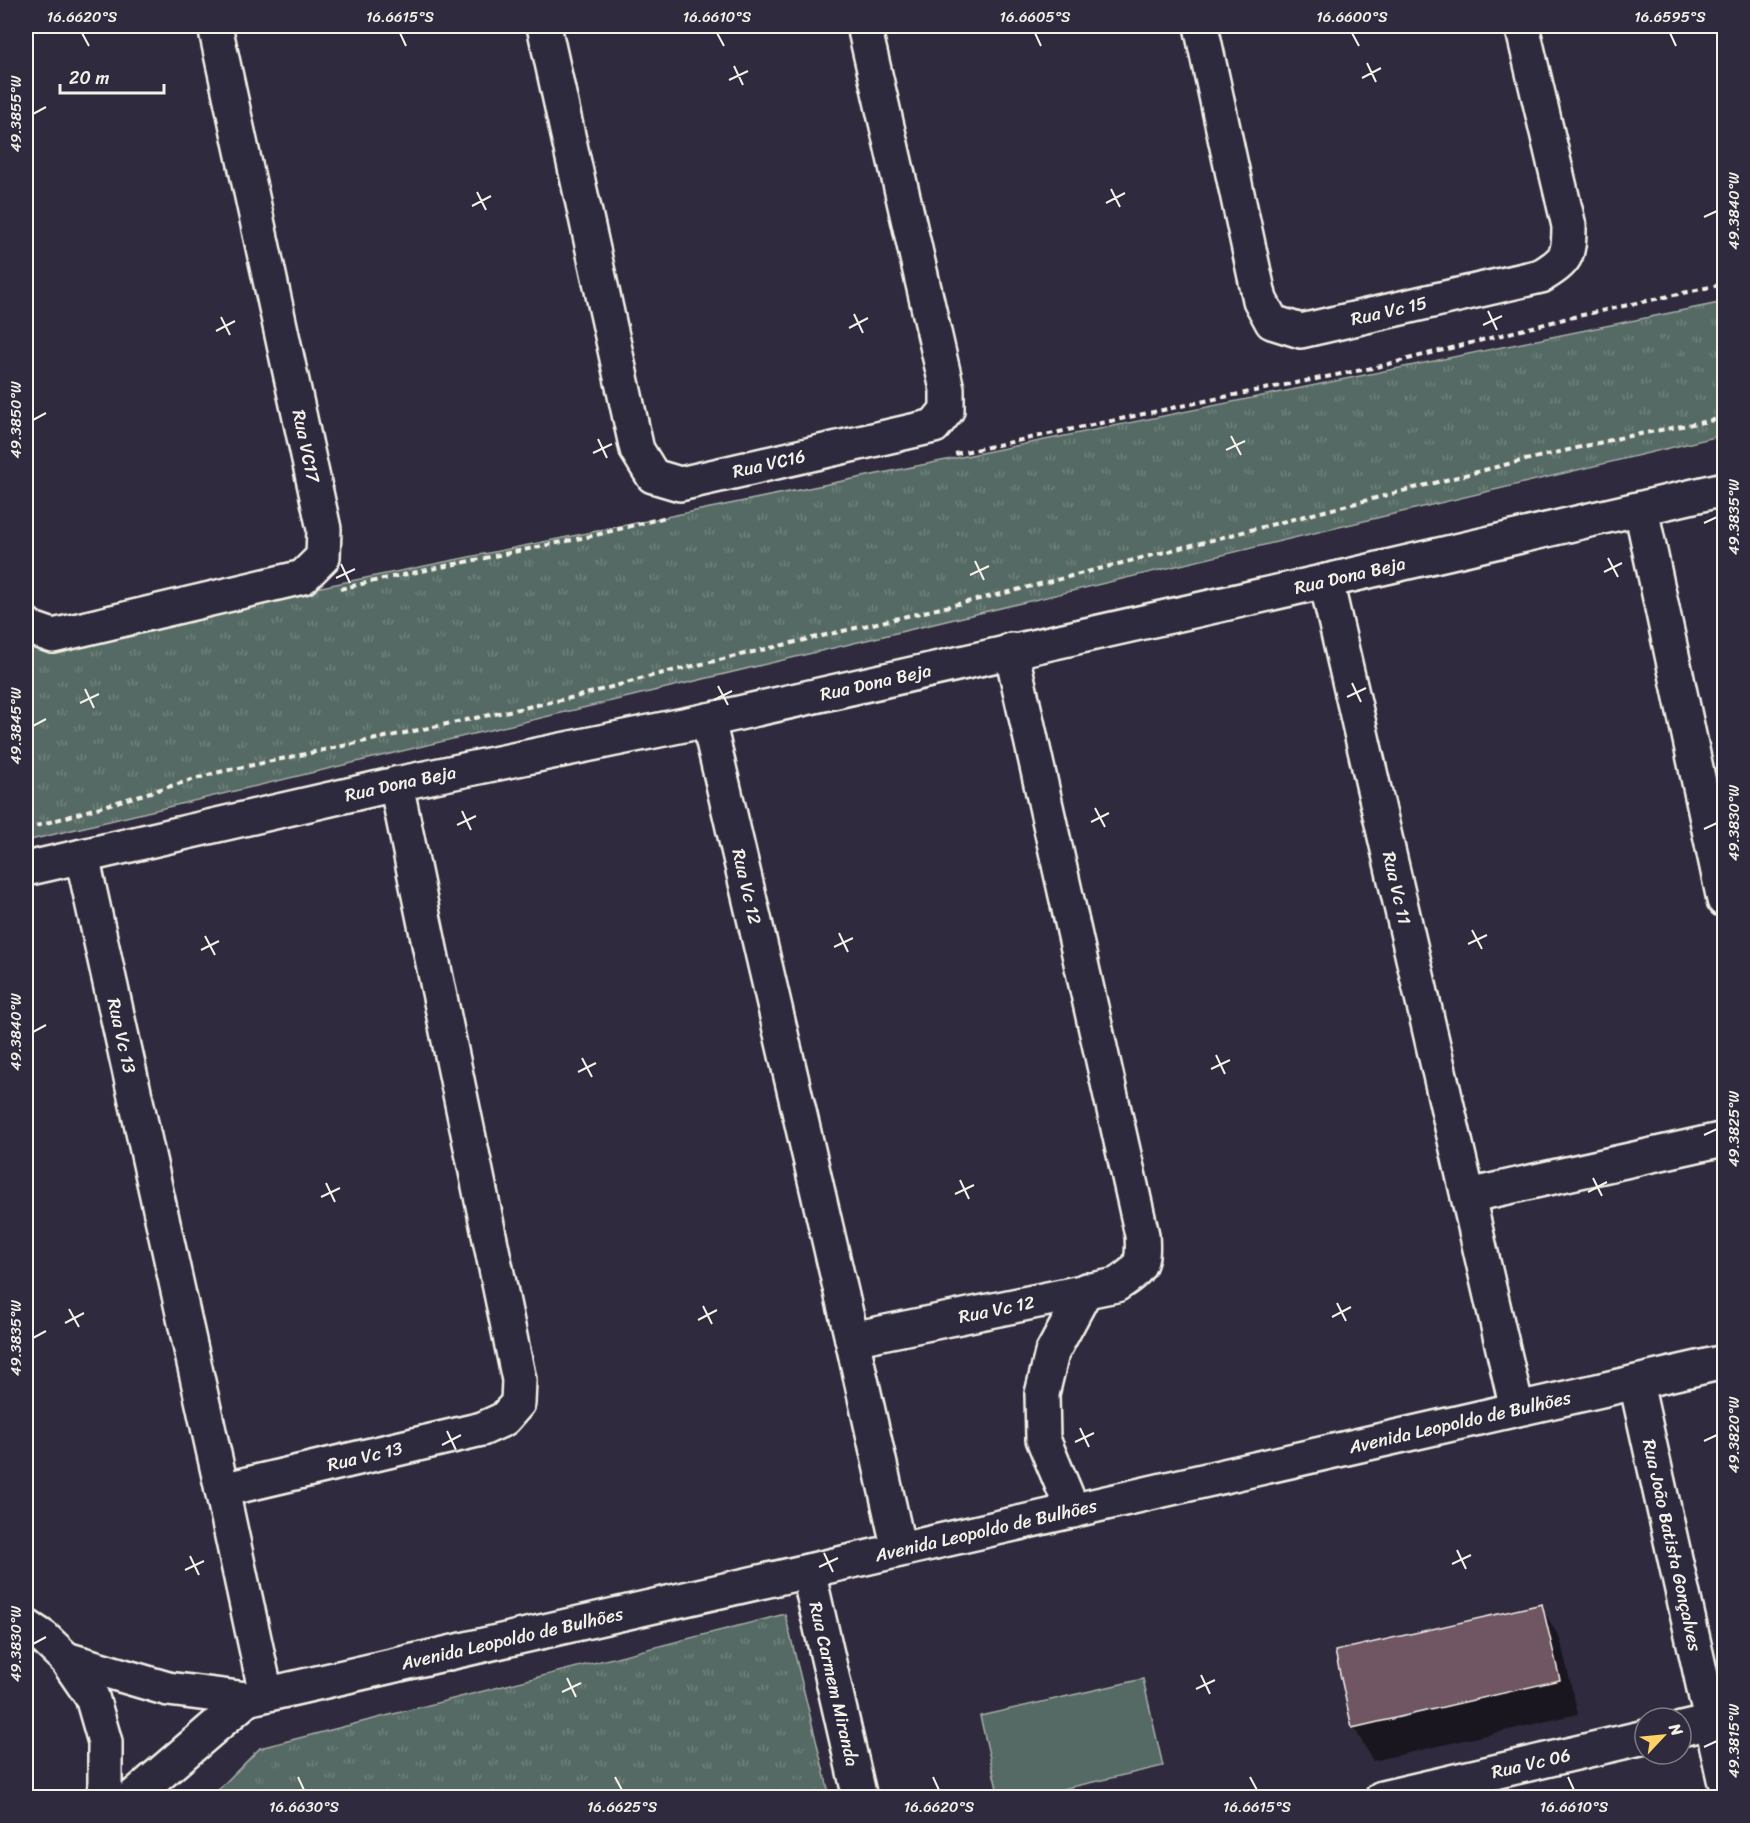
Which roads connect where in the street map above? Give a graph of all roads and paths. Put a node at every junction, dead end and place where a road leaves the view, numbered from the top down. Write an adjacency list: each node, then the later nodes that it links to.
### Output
1 (215, 26): 10 (street, Rua VC17)
2 (544, 26): 3 (street, Rua VC16)
3 (864, 26)
4 (1201, 26): 5 (street, Rua Vc 15)
5 (1522, 26)
6 (1725, 417): 14 (path)
7 (1725, 489): 8 (street, Rua Dona Beja)
8 (1641, 508): 9 (street, Rua Dona Beja); 17 (street)
9 (1326, 581): 11 (street, Rua Dona Beja); 19 (street, Rua Vc 11)
10 (26, 624)
11 (1011, 650): 12 (street, Rua Dona Beja); 20 (street, Rua Vc 12)
12 (708, 720): 13 (street, Rua Dona Beja); 21 (street, Rua Vc 12)
13 (396, 784): 15 (street, Rua Dona Beja); 25 (street, Rua Vc 13)
14 (26, 829)
15 (82, 856): 16 (street, Rua Dona Beja); 25 (street, Rua Vc 13)
16 (26, 869)
17 (1725, 900)
18 (1725, 1139): 19 (street)
19 (1468, 1196): 24 (street, Rua Vc 11)
20 (1086, 1290): 21 (street, Rua Vc 12); 26 (street)
21 (852, 1339): 27 (street)
22 (1725, 1362): 23 (street, Avenida Leopoldo de Bulhões)
23 (1636, 1383): 24 (street, Avenida Leopoldo de Bulhões); 32 (street, Rua João Batista Gonçalves)
24 (1517, 1409): 26 (street, Avenida Leopoldo de Bulhões)
25 (222, 1490): 31 (street)
26 (1073, 1511): 27 (street, Avenida Leopoldo de Bulhões)
27 (899, 1551): 28 (street, Avenida Leopoldo de Bulhões)
28 (808, 1571): 31 (street, Avenida Leopoldo de Bulhões); 38 (street, Rua Carmem Miranda)
29 (26, 1626): 30 (street)
30 (66, 1659): 31 (street, Avenida Leopoldo de Bulhões); 36 (street)
31 (257, 1697): 37 (street, Avenida Leopoldo de Bulhões)
32 (1718, 1720): 33 (street); 35 (street, Rua João Batista Gonçalves)
33 (1693, 1726)
34 (1633, 1740): 39 (street, Rua Vc 06)
35 (1725, 1779)
36 (102, 1797)
37 (132, 1797)
38 (860, 1797)
39 (1382, 1797)

